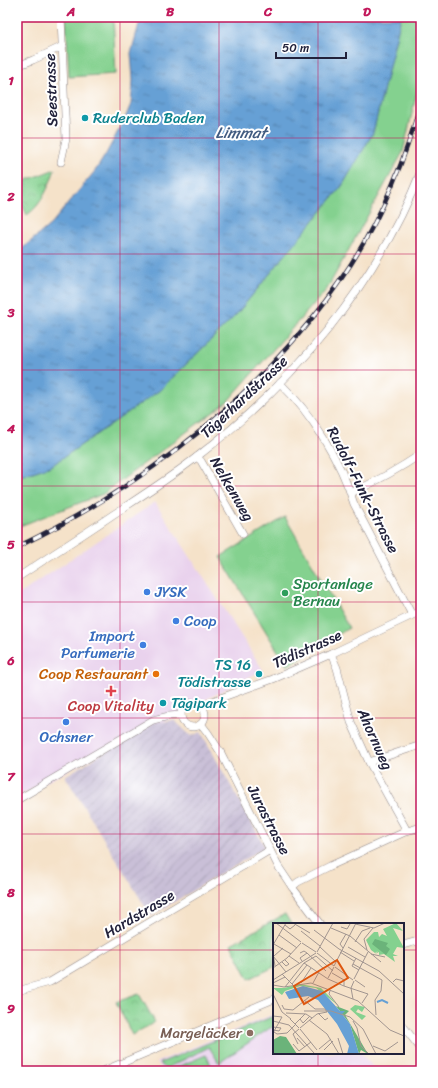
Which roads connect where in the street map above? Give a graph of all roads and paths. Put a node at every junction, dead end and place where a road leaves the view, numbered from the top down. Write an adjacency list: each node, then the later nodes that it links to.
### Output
1 (61, 17): 2 (street, Seestrasse)
2 (63, 46): 3 (street); 4 (street, Seestrasse)
3 (17, 66)
4 (61, 162)
5 (420, 174): 6 (street, Tägerhardstrasse)
6 (280, 383): 8 (street, Tägerhardstrasse); 9 (street, Rudolf-Funk-Strasse)
7 (421, 454): 9 (street)
8 (197, 457): 10 (street, Nelkenweg); 11 (street, Tägerhardstrasse)
9 (351, 493): 13 (street, Rudolf-Funk-Strasse)
10 (243, 534)
11 (17, 578)
12 (421, 611): 13 (street, Tödistrasse)
13 (412, 615): 14 (street, Tödistrasse)
14 (331, 654): 15 (street, Tödistrasse); 19 (street, Ahornweg)
15 (203, 708): 16 (street); 17 (street)
16 (181, 715): 17 (street); 20 (street)
17 (201, 724): 23 (street, Jurastrasse)
18 (421, 745): 19 (street)
19 (369, 762): 22 (street, Ahornweg)
20 (17, 800)
21 (421, 827): 22 (street)
22 (408, 831): 24 (street)
23 (270, 850): 24 (street, Jurastrasse); 28 (street, Hardstrasse)
24 (292, 887): 25 (street, Jurastrasse)
25 (319, 923)
26 (421, 940): 27 (street)
27 (404, 945)
28 (17, 991)
29 (273, 999): 32 (street)
30 (404, 1027): 31 (street)
31 (420, 1046)
32 (103, 1071)

